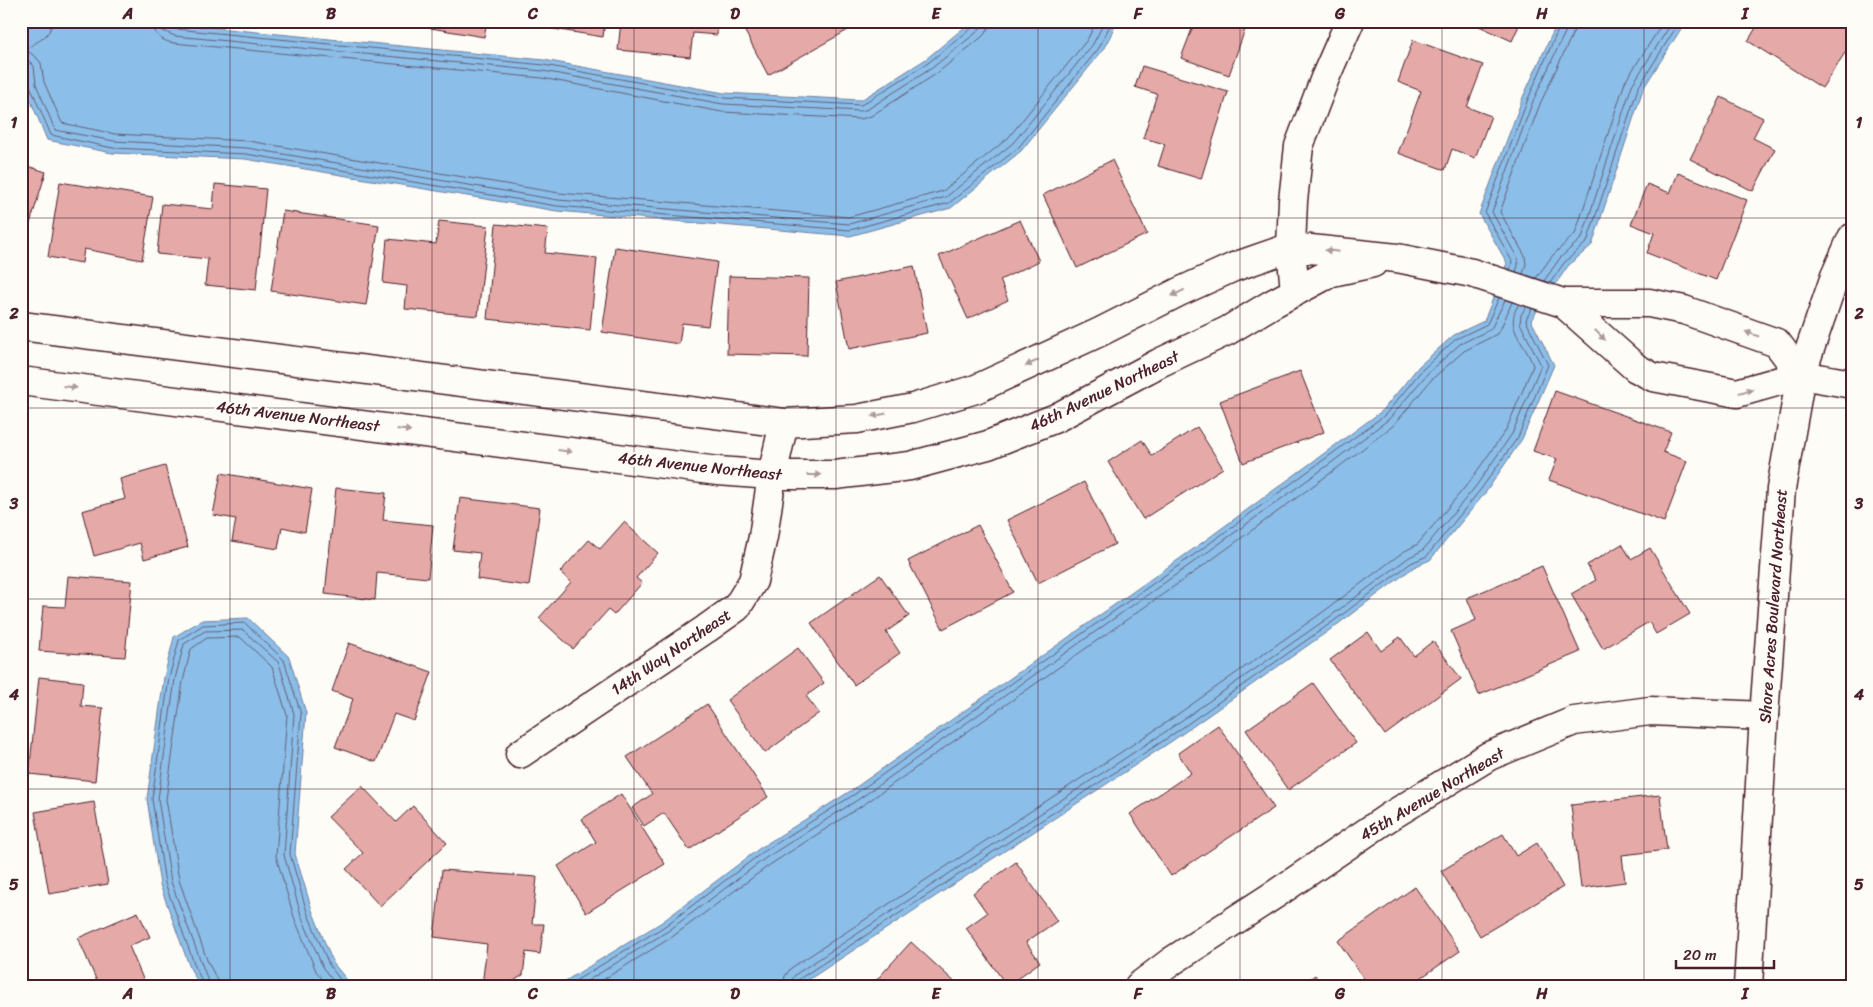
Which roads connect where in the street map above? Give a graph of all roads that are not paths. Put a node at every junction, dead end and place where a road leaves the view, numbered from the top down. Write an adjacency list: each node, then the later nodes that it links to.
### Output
1 (1350, 21): 3 (street)
2 (1852, 238): 8 (street, Shore Acres Boulevard Northeast)
3 (1291, 247): 4 (street, 46th Avenue Northeast, one-way to 3); 5 (street); 11 (street, 46th Avenue Northeast, one-way to 11)
4 (1397, 258): 5 (street, 46th Avenue Northeast); 6 (street, 46th Avenue Northeast)
5 (1296, 292): 12 (street, 46th Avenue Northeast, one-way to 5)
6 (1563, 303): 8 (street, 46th Avenue Northeast, one-way to 6); 8 (street, 46th Avenue Northeast, one-way to 8)
7 (21, 326): 11 (street, 46th Avenue Northeast)
8 (1801, 375): 10 (street); 13 (street, Shore Acres Boulevard Northeast)
9 (21, 381): 12 (street, 46th Avenue Northeast, one-way to 12)
10 (1852, 384)
11 (784, 423): 12 (street, 14th Way Northeast)
12 (772, 475): 14 (street, 14th Way Northeast)
13 (1764, 716): 15 (street, 45th Avenue Northeast); 16 (street, Shore Acres Boulevard Northeast)
14 (520, 754)
15 (1139, 986)
16 (1748, 986)

